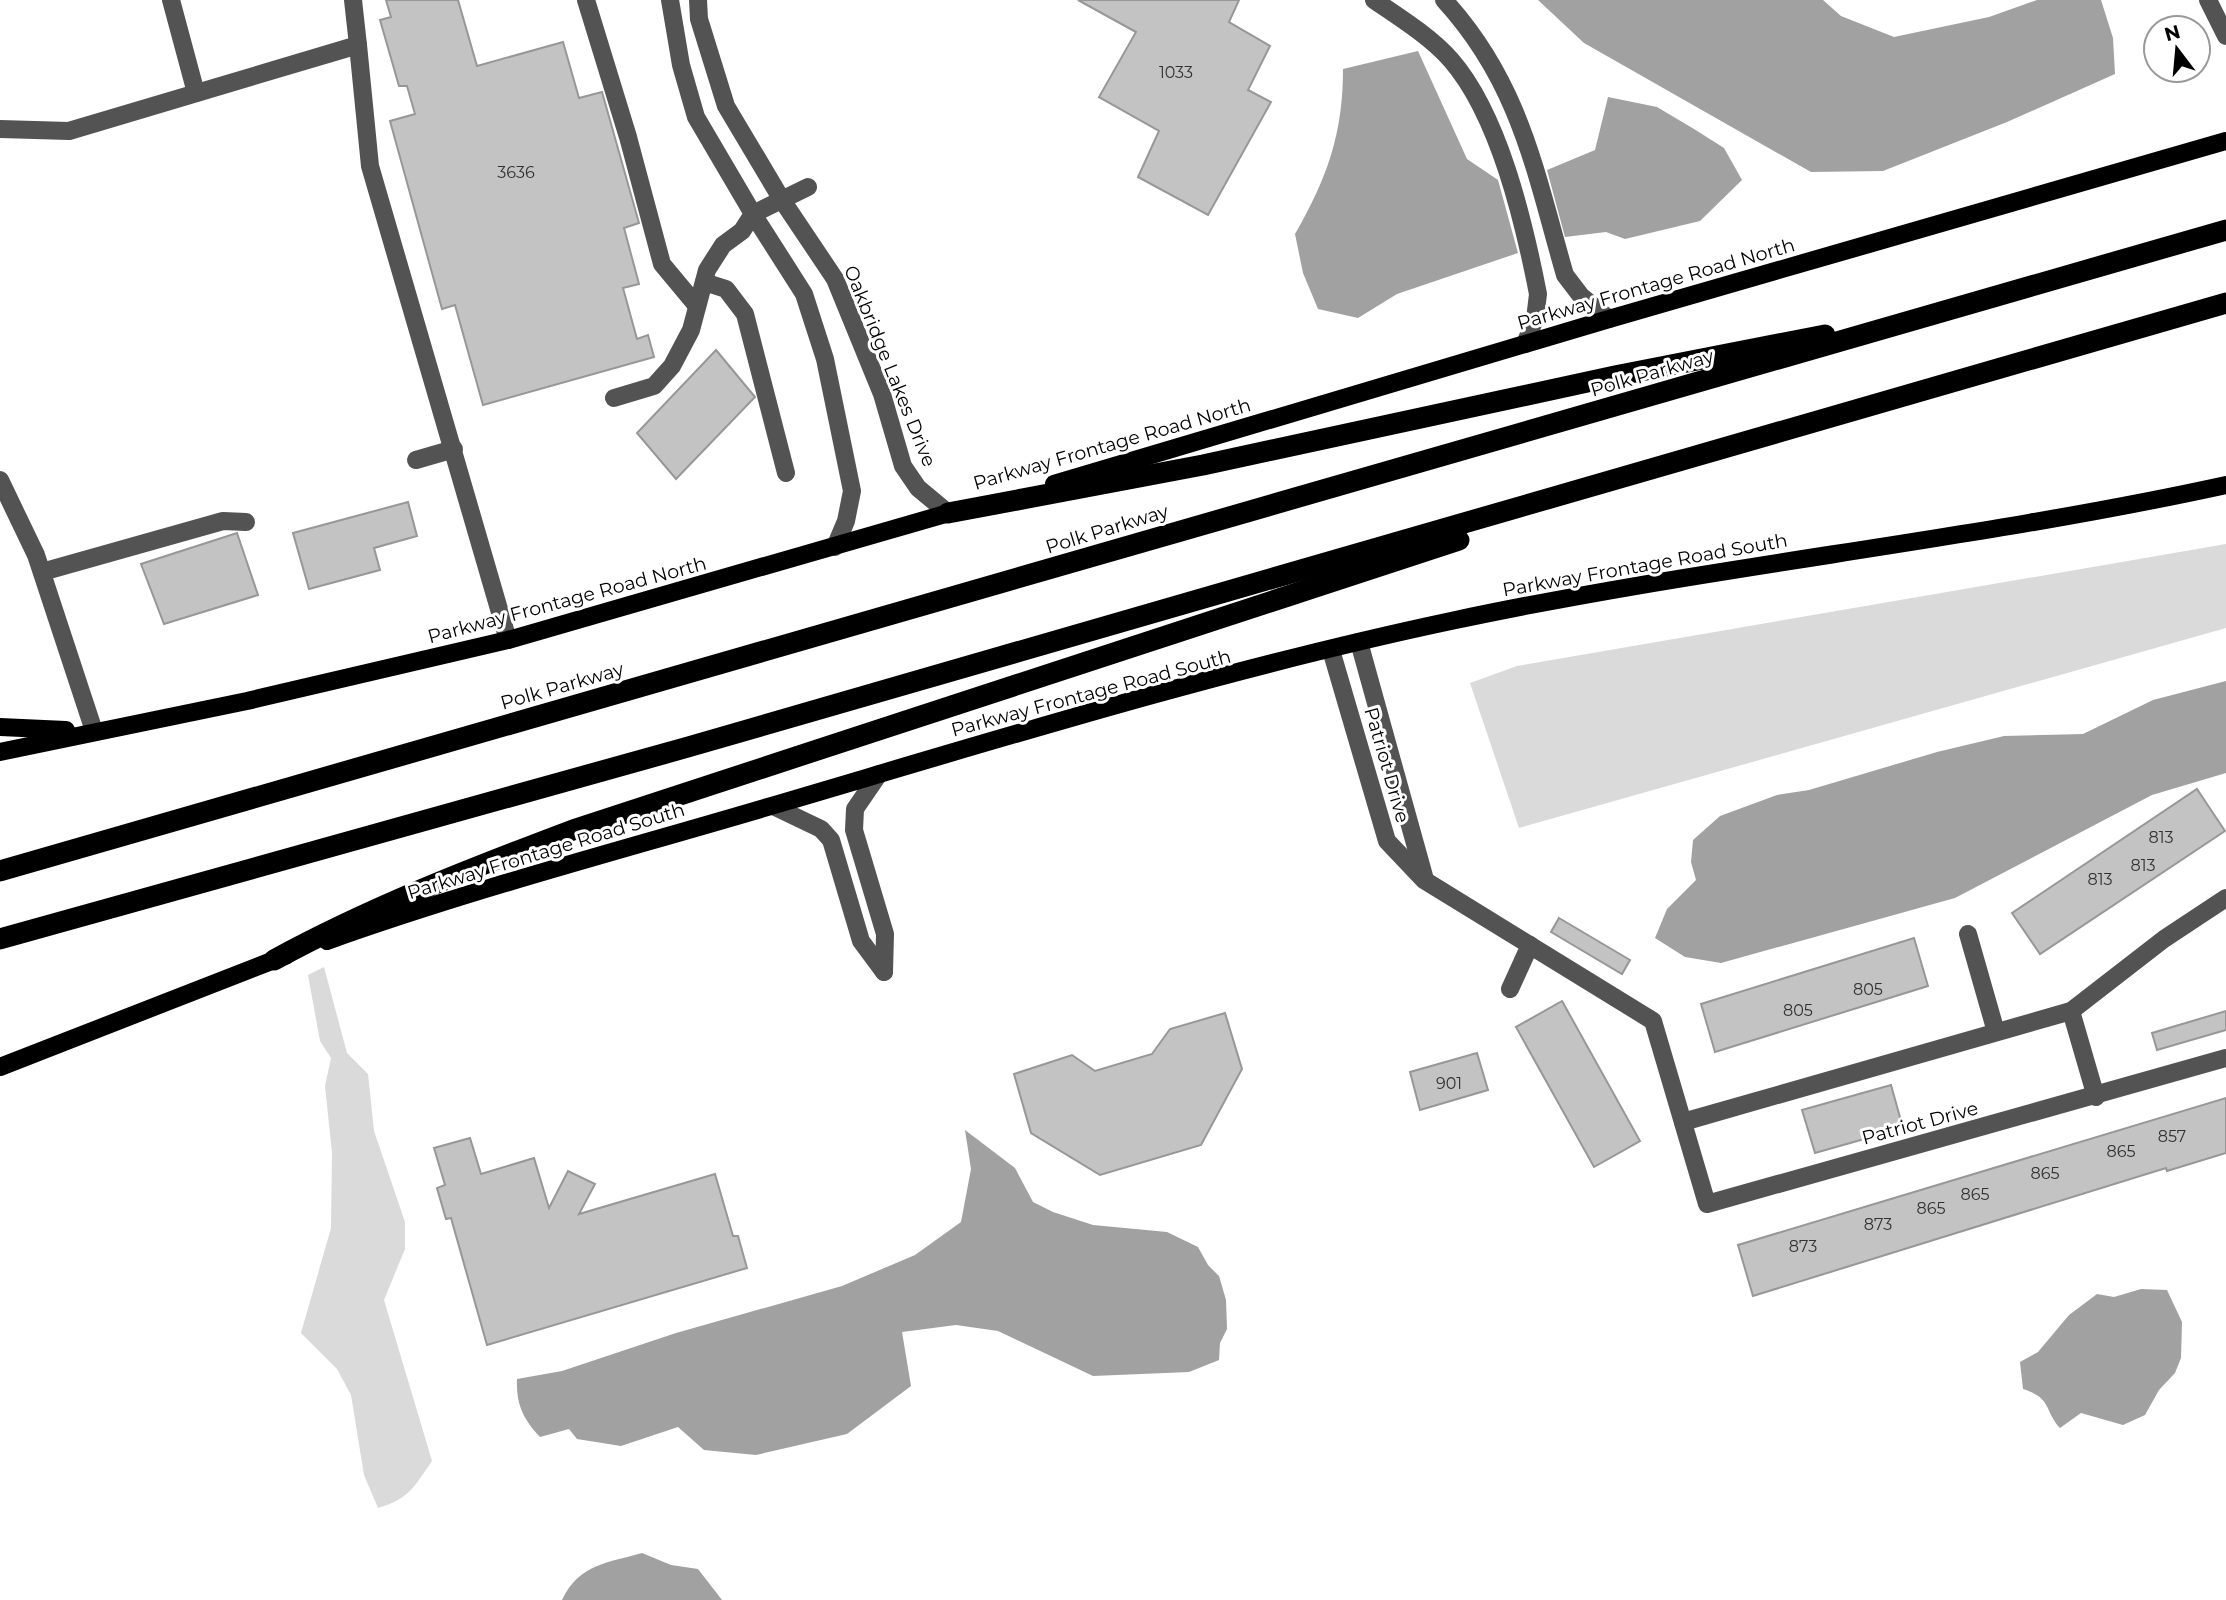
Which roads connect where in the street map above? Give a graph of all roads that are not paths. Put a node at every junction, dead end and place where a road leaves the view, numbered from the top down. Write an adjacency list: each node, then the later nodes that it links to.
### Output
1 (170, 0): 11 (street)
2 (353, 0): 10 (street)
3 (586, 0): 20 (street)
4 (670, 0): 16 (street)
5 (698, 0): 15 (street, Oakbridge Lakes Drive)
6 (1374, 0): 23 (street)
7 (1444, 0): 22 (street)
8 (2208, 0): 9 (street)
9 (2224, 26)
10 (358, 45): 11 (street); 25 (street)
11 (196, 93): 12 (street)
12 (0, 129)
13 (2226, 141): 22 (main road, Parkway Frontage Road North)
14 (808, 187): 15 (street)
15 (782, 200): 16 (street); 31 (street, Oakbridge Lakes Drive)
16 (752, 215): 18 (street); 33 (street)
17 (2226, 230): 21 (highway, Polk Parkway)
18 (704, 282): 20 (street); 27 (street)
19 (2226, 303): 28 (highway)
20 (697, 306): 24 (street)
21 (1938, 315): 31 (highway); 43 (highway, Polk Parkway)
22 (1609, 319): 23 (main road, Parkway Frontage Road North)
23 (1525, 344): 31 (main road, Parkway Frontage Road North)
24 (614, 398)
25 (454, 449): 26 (street); 35 (street)
26 (416, 460)
27 (786, 473)
28 (1639, 474): 47 (highway); 49 (highway)
29 (0, 481): 34 (street)
30 (2226, 485): 36 (main road, Parkway Frontage Road South)
31 (948, 513): 33 (main road, Parkway Frontage Road North)
32 (246, 522): 34 (street)
33 (835, 547): 35 (main road, Parkway Frontage Road North)
34 (42, 572): 39 (street)
35 (508, 640): 39 (main road, Parkway Frontage Road North)
36 (1359, 642): 37 (main road, Parkway Frontage Road South); 44 (street, Patriot Drive)
37 (1331, 650): 41 (main road, Parkway Frontage Road South); 44 (street, Patriot Drive)
38 (0, 727): 39 (main road)
39 (94, 731): 40 (main road, Parkway Frontage Road North)
40 (0, 752)
41 (878, 774): 42 (main road, Parkway Frontage Road South); 42 (street)
42 (773, 806): 49 (main road, Parkway Frontage Road South)
43 (0, 871)
44 (1424, 880): 48 (street, Patriot Drive)
45 (2226, 898): 51 (street)
46 (1968, 934): 52 (street)
47 (0, 939)
48 (1530, 945): 50 (street); 56 (street, Patriot Drive)
49 (274, 960): 54 (main road, Parkway Frontage Road South)
50 (1510, 989)
51 (2070, 1011): 52 (street); 55 (street)
52 (1996, 1032): 56 (street)
53 (2226, 1058): 55 (street, Patriot Drive)
54 (0, 1067)
55 (2096, 1097): 56 (street, Patriot Drive)
56 (1683, 1122)

